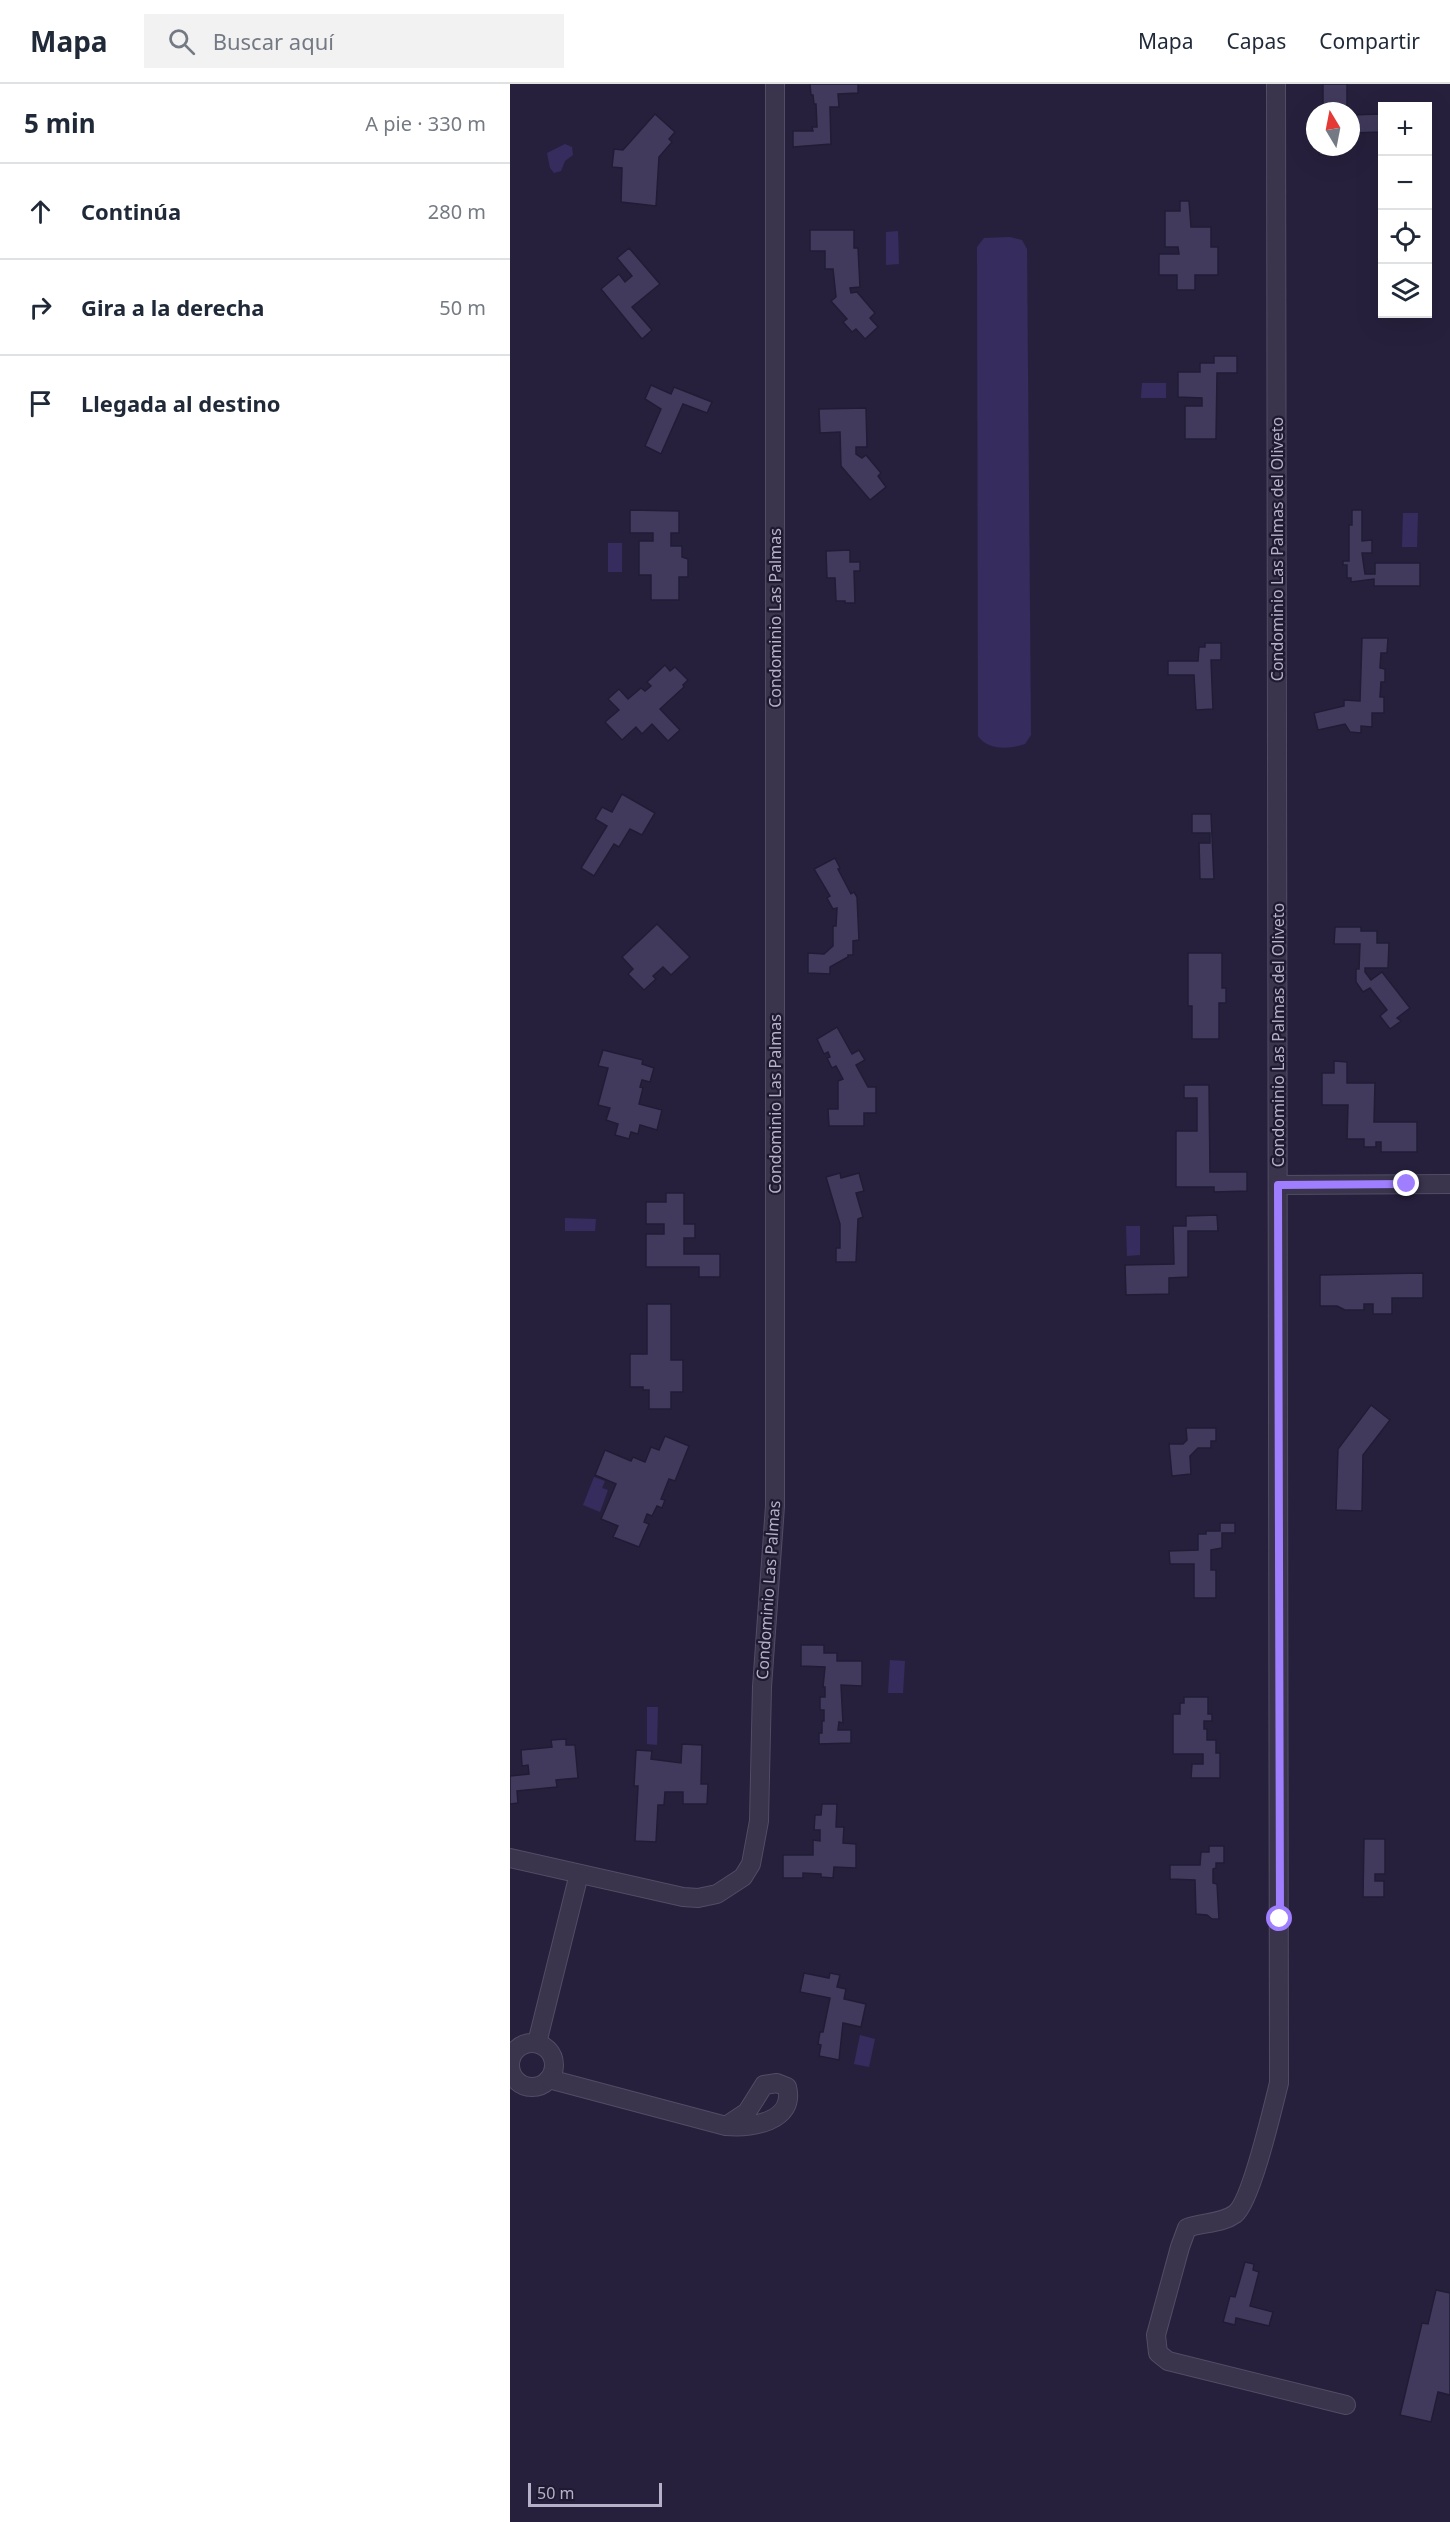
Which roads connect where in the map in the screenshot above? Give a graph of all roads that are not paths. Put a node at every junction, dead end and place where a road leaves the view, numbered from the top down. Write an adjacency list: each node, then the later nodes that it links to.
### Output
1 (775, 84): 6 (street, Condominio Las Palmas)
2 (1276, 84): 4 (street, Condominio Las Palmas del Oliveto)
3 (1450, 1184): 4 (street)
4 (1278, 1185): 10 (street, Condominio Las Palmas del Oliveto)
5 (510, 1858): 6 (street, Condominio Las Palmas)
6 (579, 1874): 7 (street)
7 (537, 2043): 8 (street); 8 (street)
8 (549, 2079): 9 (street)
9 (726, 2126)
10 (1346, 2405)

